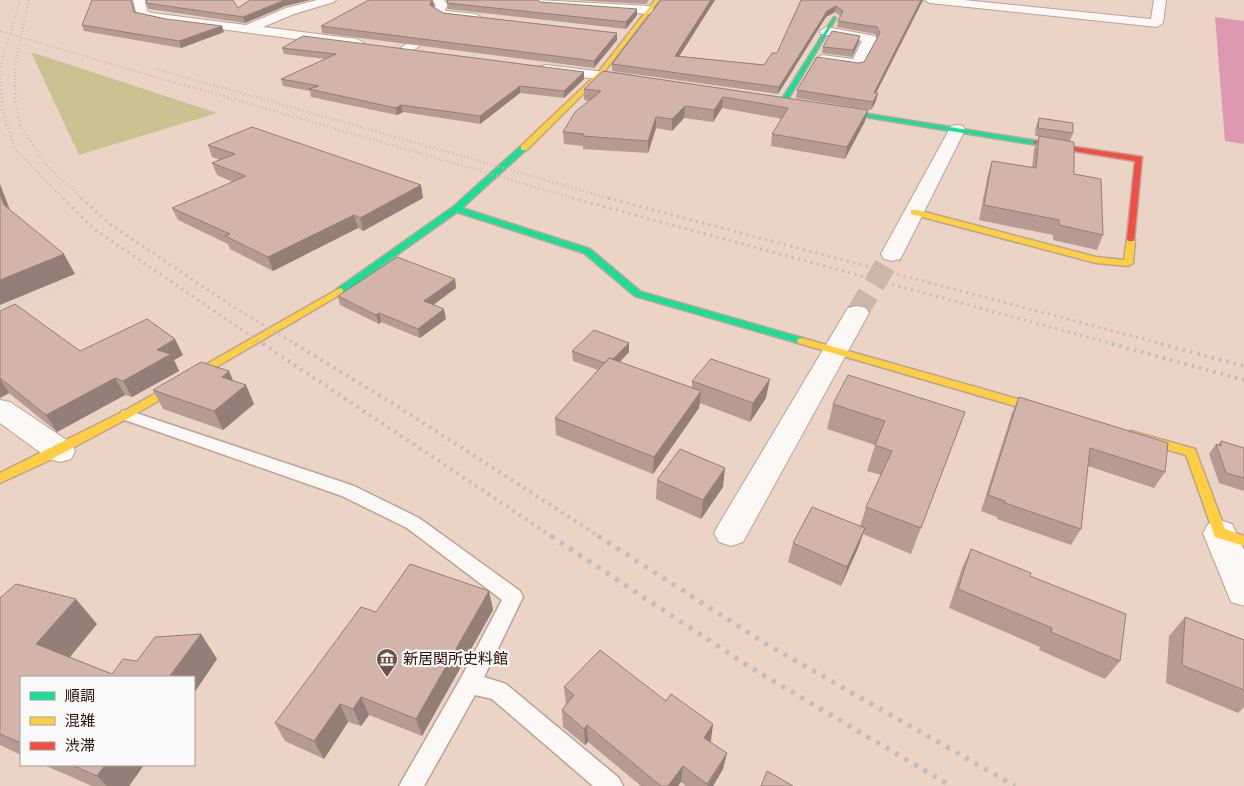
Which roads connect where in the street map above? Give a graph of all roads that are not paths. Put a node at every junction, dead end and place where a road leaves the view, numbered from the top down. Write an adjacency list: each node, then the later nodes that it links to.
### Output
1 (139, 0): 11 (street)
2 (330, 0): 11 (street)
3 (436, 0): 10 (street)
4 (546, 0): 8 (street)
5 (657, 0): 8 (street)
6 (930, 0): 7 (street)
7 (1160, 0)
8 (649, 10): 15 (street)
9 (834, 18): 13 (street)
10 (488, 20)
11 (247, 29): 16 (street)
12 (435, 30): 17 (street)
13 (826, 31): 18 (street); 18 (street)
14 (614, 34): 15 (street)
15 (629, 36): 20 (street)
16 (366, 44)
17 (422, 52)
18 (811, 58): 22 (street)
19 (532, 67): 20 (street)
20 (599, 75): 21 (street); 23 (street)
21 (648, 82)
22 (957, 130): 24 (street); 24 (street)
23 (456, 209): 27 (street); 29 (street)
24 (914, 212): 25 (street)
25 (892, 254)
26 (857, 313): 27 (street)
27 (834, 351): 30 (street); 34 (street)
28 (0, 409): 32 (street)
29 (127, 415): 32 (street); 37 (lane)
30 (1060, 415)
31 (1116, 431): 35 (street)
32 (60, 451): 33 (street)
33 (0, 478)
34 (731, 533)
35 (1232, 537): 36 (street)
36 (1244, 591)
37 (470, 683): 38 (lane); 39 (lane)
38 (411, 786)
39 (611, 786)

